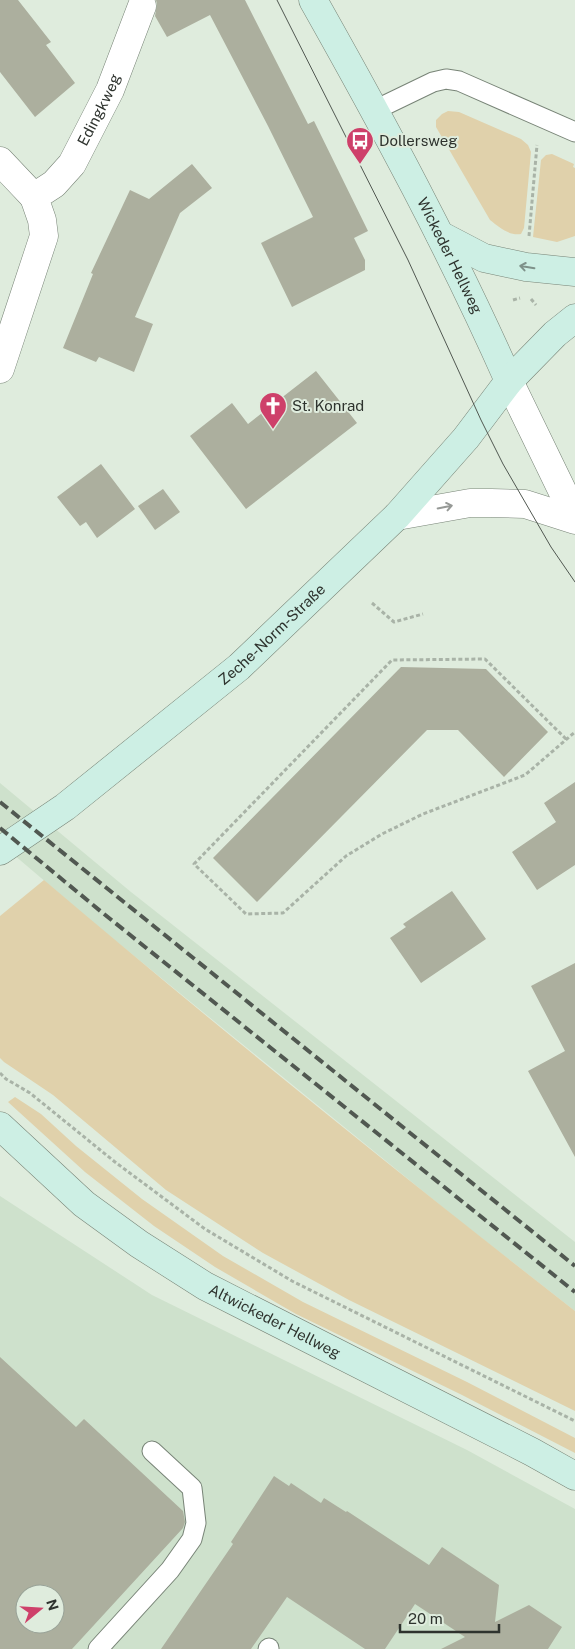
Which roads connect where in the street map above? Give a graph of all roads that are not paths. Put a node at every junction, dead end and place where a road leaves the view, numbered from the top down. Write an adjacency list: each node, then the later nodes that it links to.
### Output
1 (312, 0): 3 (main road, Wickeder Hellweg)
2 (142, 6): 6 (street, Edingkweg)
3 (375, 110): 4 (lane); 7 (main road, Wickeder Hellweg)
4 (575, 132)
5 (0, 161): 6 (street)
6 (34, 197): 10 (street)
7 (440, 235): 8 (main road, one-way to 7); 11 (main road, Wickeder Hellweg)
8 (575, 272)
9 (575, 318): 11 (main road)
10 (0, 369)
11 (509, 381): 12 (main road, Zeche-Norm-Straße); 13 (street, Wickeder Hellweg)
12 (397, 516): 14 (street, one-way to 14); 15 (main road, Zeche-Norm-Straße)
13 (575, 516)
14 (575, 520)
15 (0, 851)
16 (0, 1126): 18 (main road, Altwickeder Hellweg)
17 (152, 1450): 19 (lane)
18 (575, 1476)
19 (98, 1649)

